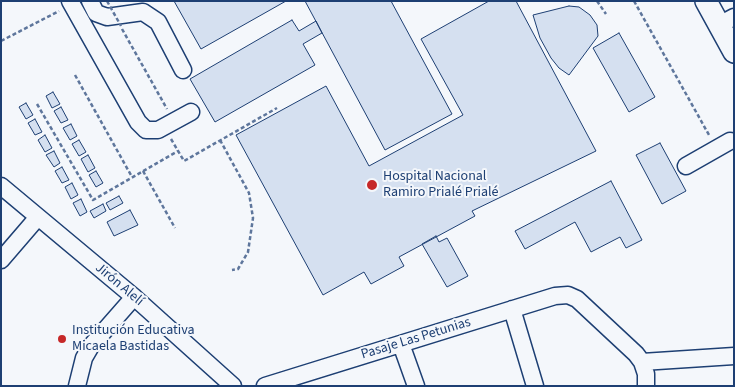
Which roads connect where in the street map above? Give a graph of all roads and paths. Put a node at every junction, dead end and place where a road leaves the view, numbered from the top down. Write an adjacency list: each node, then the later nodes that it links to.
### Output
1 (90, 1): 11 (street)
2 (107, 1): 16 (path, bridge)
3 (597, 1): 7 (path)
4 (634, 1): 18 (path)
5 (706, 1): 8 (main road)
6 (66, 6): 9 (path); 16 (street)
7 (606, 14)
8 (727, 21): 10 (main road)
9 (1, 41)
10 (734, 52)
11 (183, 70)
12 (75, 75): 22 (path)
13 (37, 104): 22 (path)
14 (277, 108): 17 (path)
15 (191, 112): 16 (street)
16 (169, 124): 19 (path)
17 (220, 140): 19 (path); 27 (path)
18 (724, 144): 20 (street)
19 (178, 151): 21 (path)
20 (686, 166)
21 (144, 171): 22 (path); 25 (path)
22 (132, 177)
23 (1, 186): 24 (street, Jirón Alelí)
24 (38, 217): 26 (street); 28 (street, Jirón Alelí)
25 (175, 228)
26 (1, 260)
27 (232, 270)
28 (134, 297): 33 (street); 34 (street, Jirón Alelí)
29 (512, 309): 30 (street, Pasaje Las Petunias); 32 (street, Pasaje Las Petunias); 37 (street)
30 (401, 344): 35 (street, Pasaje Las Petunias); 36 (street)
31 (734, 356): 32 (street)
32 (642, 362): 38 (street)
33 (77, 386)
34 (234, 386)
35 (265, 386)
36 (416, 386)
37 (535, 386)
38 (646, 386)

